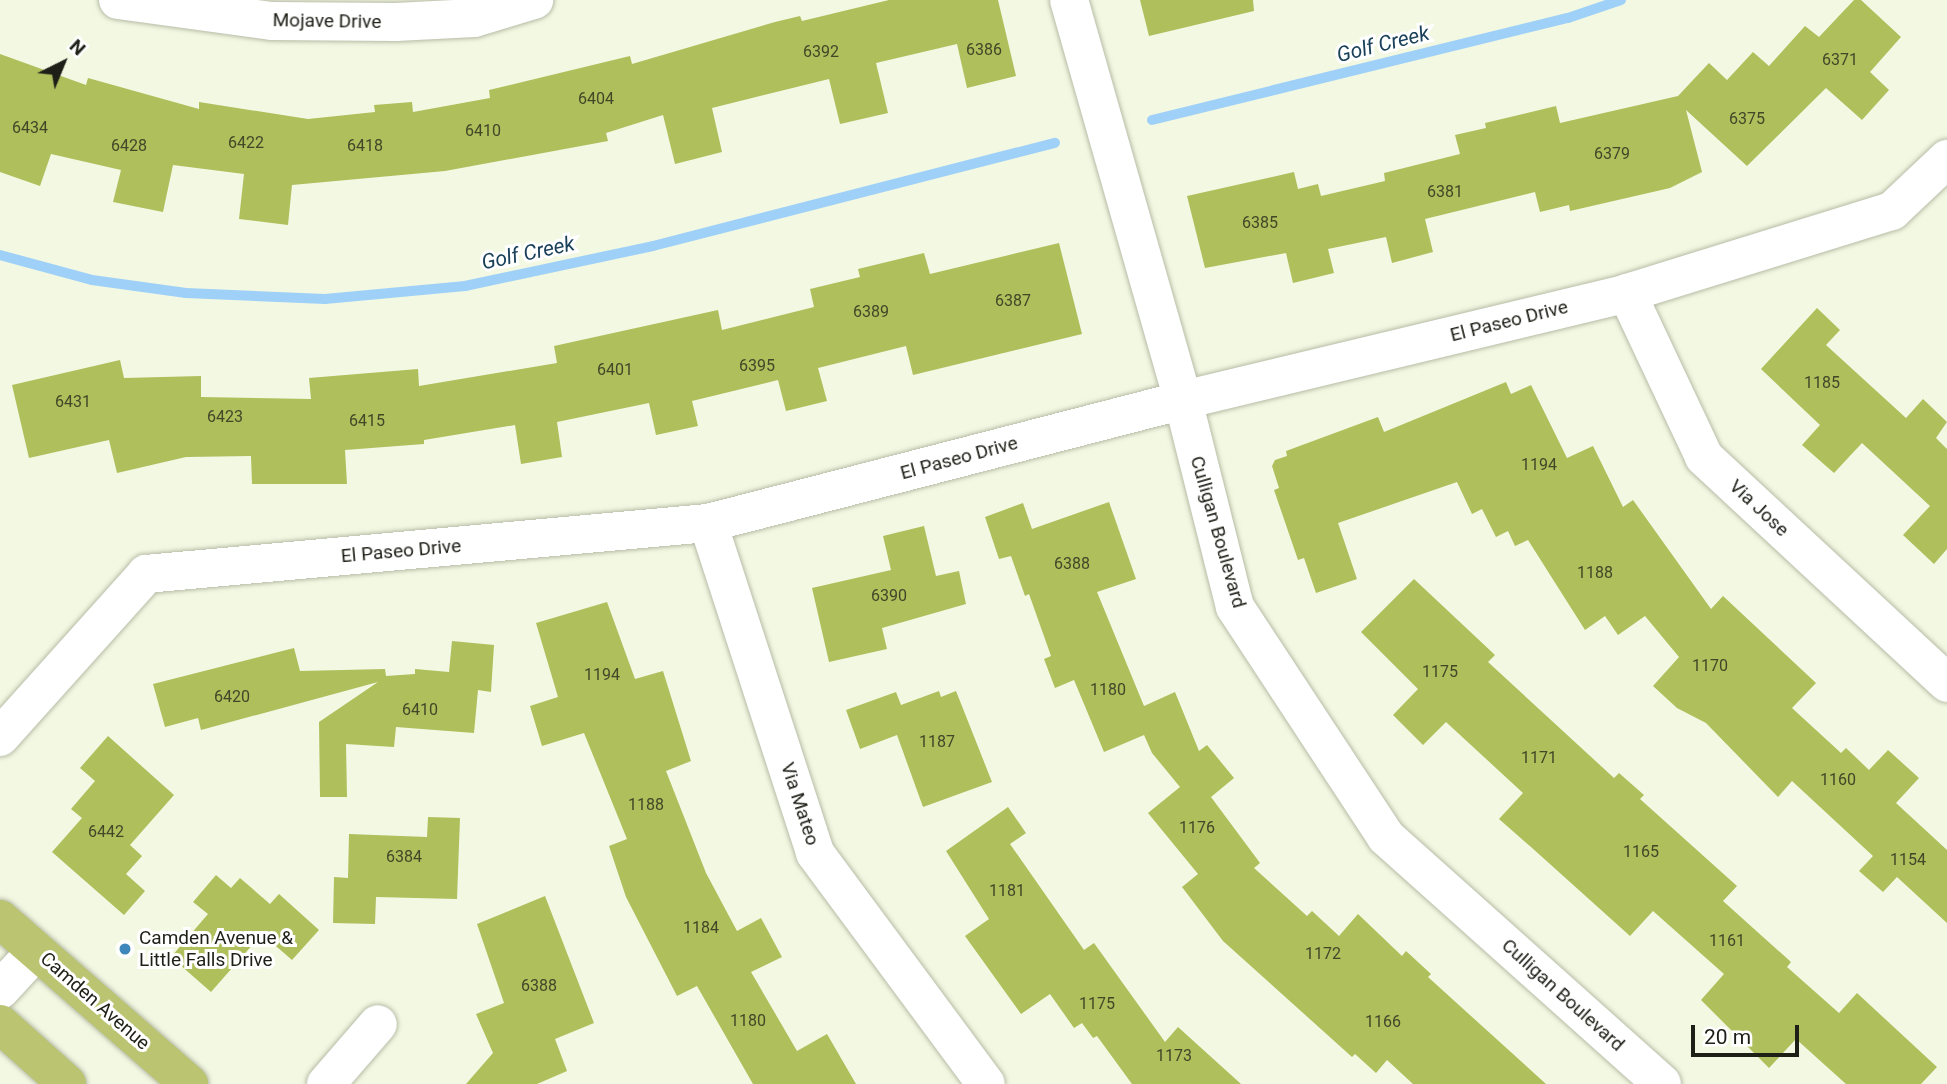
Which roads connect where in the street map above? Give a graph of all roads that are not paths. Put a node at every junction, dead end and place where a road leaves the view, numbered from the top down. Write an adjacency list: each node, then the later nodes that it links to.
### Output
1 (118, 0): 2 (street, Mojave Drive)
2 (534, 0)
3 (1069, 0): 6 (street, Culligan Boulevard)
4 (1947, 159): 5 (street, El Paseo Drive)
5 (1627, 293): 6 (street, El Paseo Drive); 8 (street, Via Jose)
6 (1182, 400): 7 (street, El Paseo Drive); 19 (street, Culligan Boulevard)
7 (708, 523): 9 (street, El Paseo Drive); 18 (street, Via Mateo)
8 (1947, 684)
9 (0, 737)
10 (0, 919): 11 (main road, Camden Avenue)
11 (36, 951): 12 (street); 16 (main road, Camden Avenue)
12 (0, 990)
13 (0, 1024): 15 (main road)
14 (378, 1024): 17 (street)
15 (67, 1084)
16 (189, 1084)
17 (326, 1084)
18 (986, 1084)
19 (1662, 1084)

